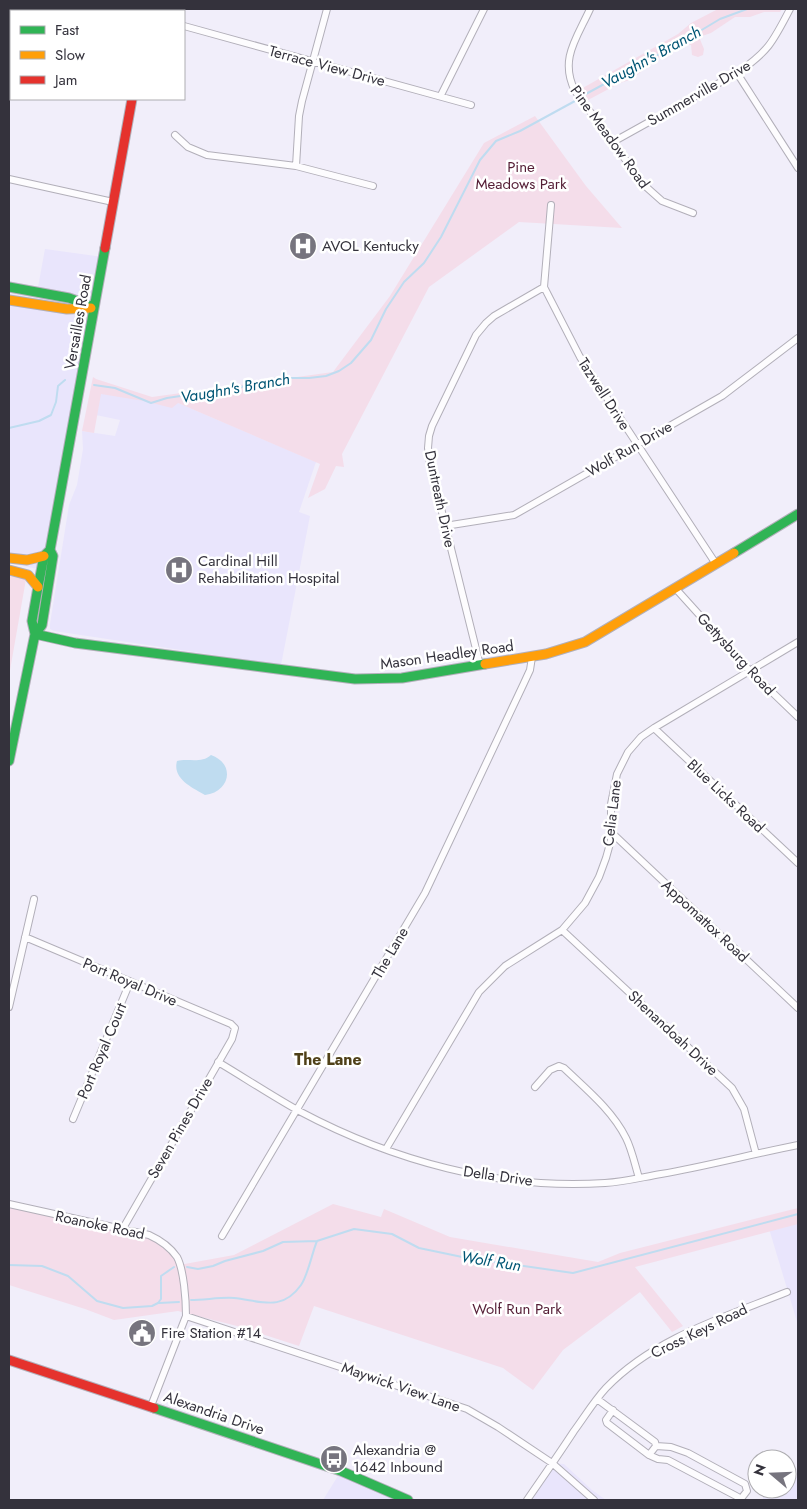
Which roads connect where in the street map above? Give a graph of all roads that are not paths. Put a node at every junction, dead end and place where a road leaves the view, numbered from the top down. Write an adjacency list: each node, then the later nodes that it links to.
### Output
1 (326, 9): 6 (street)
2 (484, 9): 8 (street)
3 (590, 9): 12 (street, Pine Meadow Road)
4 (790, 9): 7 (street, Summerville Drive)
5 (185, 26): 6 (street, Terrace View Drive)
6 (312, 62): 8 (street, Terrace View Drive); 13 (street)
7 (737, 73): 12 (street, Summerville Drive); 14 (street)
8 (441, 96): 10 (street, Terrace View Drive)
9 (132, 100): 17 (main road, Versailles Road)
10 (471, 105)
11 (175, 136): 13 (street)
12 (613, 142): 19 (street, Pine Meadow Road)
13 (296, 166): 16 (street)
14 (798, 168)
15 (9, 179): 17 (street)
16 (373, 186)
17 (114, 202): 23 (main road, Versailles Road)
18 (551, 205): 21 (street)
19 (693, 213)
20 (9, 287): 23 (main road)
21 (544, 287): 25 (street, Tazwell Drive); 27 (street, Duntreath Drive)
22 (9, 300): 23 (main road)
23 (94, 307): 28 (main road, Versailles Road)
24 (798, 338): 25 (street, Wolf Run Drive)
25 (637, 446): 27 (street, Wolf Run Drive); 30 (street, Tazwell Drive)
26 (798, 514): 30 (main road, Mason Headley Road)
27 (444, 526): 37 (street, Duntreath Drive)
28 (47, 553): 29 (main road); 32 (main road, Versailles Road); 34 (main road, Versailles Road)
29 (9, 558)
30 (716, 564): 33 (main road, Mason Headley Road)
31 (9, 570): 32 (main road)
32 (38, 587): 34 (main road, Versailles Road)
33 (676, 589): 36 (main road, Mason Headley Road); 38 (street, Gettysburg Road)
34 (35, 634): 37 (main road, Mason Headley Road); 41 (main road, Versailles Road)
35 (798, 642): 38 (street, Celia Lane)
36 (532, 657): 37 (main road, Mason Headley Road); 53 (street, The Lane)
37 (480, 665)
38 (750, 671): 39 (street, Gettysburg Road); 40 (street, Celia Lane)
39 (798, 717)
40 (654, 728): 42 (street, Celia Lane); 43 (street, Blue Licks Road)
41 (9, 761)
42 (612, 833): 45 (street, Celia Lane); 49 (street, Appomattox Road)
43 (798, 863)
44 (34, 900): 46 (street)
45 (562, 930): 56 (street, Celia Lane); 57 (street, Shenandoah Drive)
46 (25, 937): 47 (street, Port Royal Drive); 48 (street)
47 (130, 982): 50 (street, Port Royal Drive); 54 (street, Port Royal Court)
48 (9, 1007)
49 (798, 1008)
50 (234, 1027): 51 (street, Seven Pines Drive)
51 (218, 1062): 53 (street, Della Drive); 60 (street, Seven Pines Drive)
52 (535, 1087): 58 (street)
53 (298, 1110): 56 (street, Della Drive); 61 (street, The Lane)
54 (74, 1119)
55 (798, 1145): 57 (street, Della Drive)
56 (386, 1149): 58 (street, Della Drive)
57 (756, 1154): 58 (street, Della Drive)
58 (639, 1178)
59 (9, 1204): 60 (street, Roanoke Road)
60 (122, 1230): 63 (street, Roanoke Road)
61 (222, 1236)
62 (787, 1292): 65 (street, Cross Keys Road)
63 (186, 1316): 66 (street, Roanoke Road); 70 (street, Maywick View Lane)
64 (9, 1360): 66 (main road, Alexandria Drive)
65 (597, 1399): 67 (street); 70 (street, Cross Keys Road)
66 (151, 1406): 71 (main road, Alexandria Drive)
67 (613, 1410): 68 (street); 69 (street)
68 (656, 1446): 69 (street); 74 (street)
69 (649, 1454): 74 (street)
70 (552, 1464): 72 (street, Cross Keys Road); 73 (street, Maywick View Lane)
71 (408, 1500)
72 (527, 1500)
73 (594, 1500)
74 (740, 1500)

